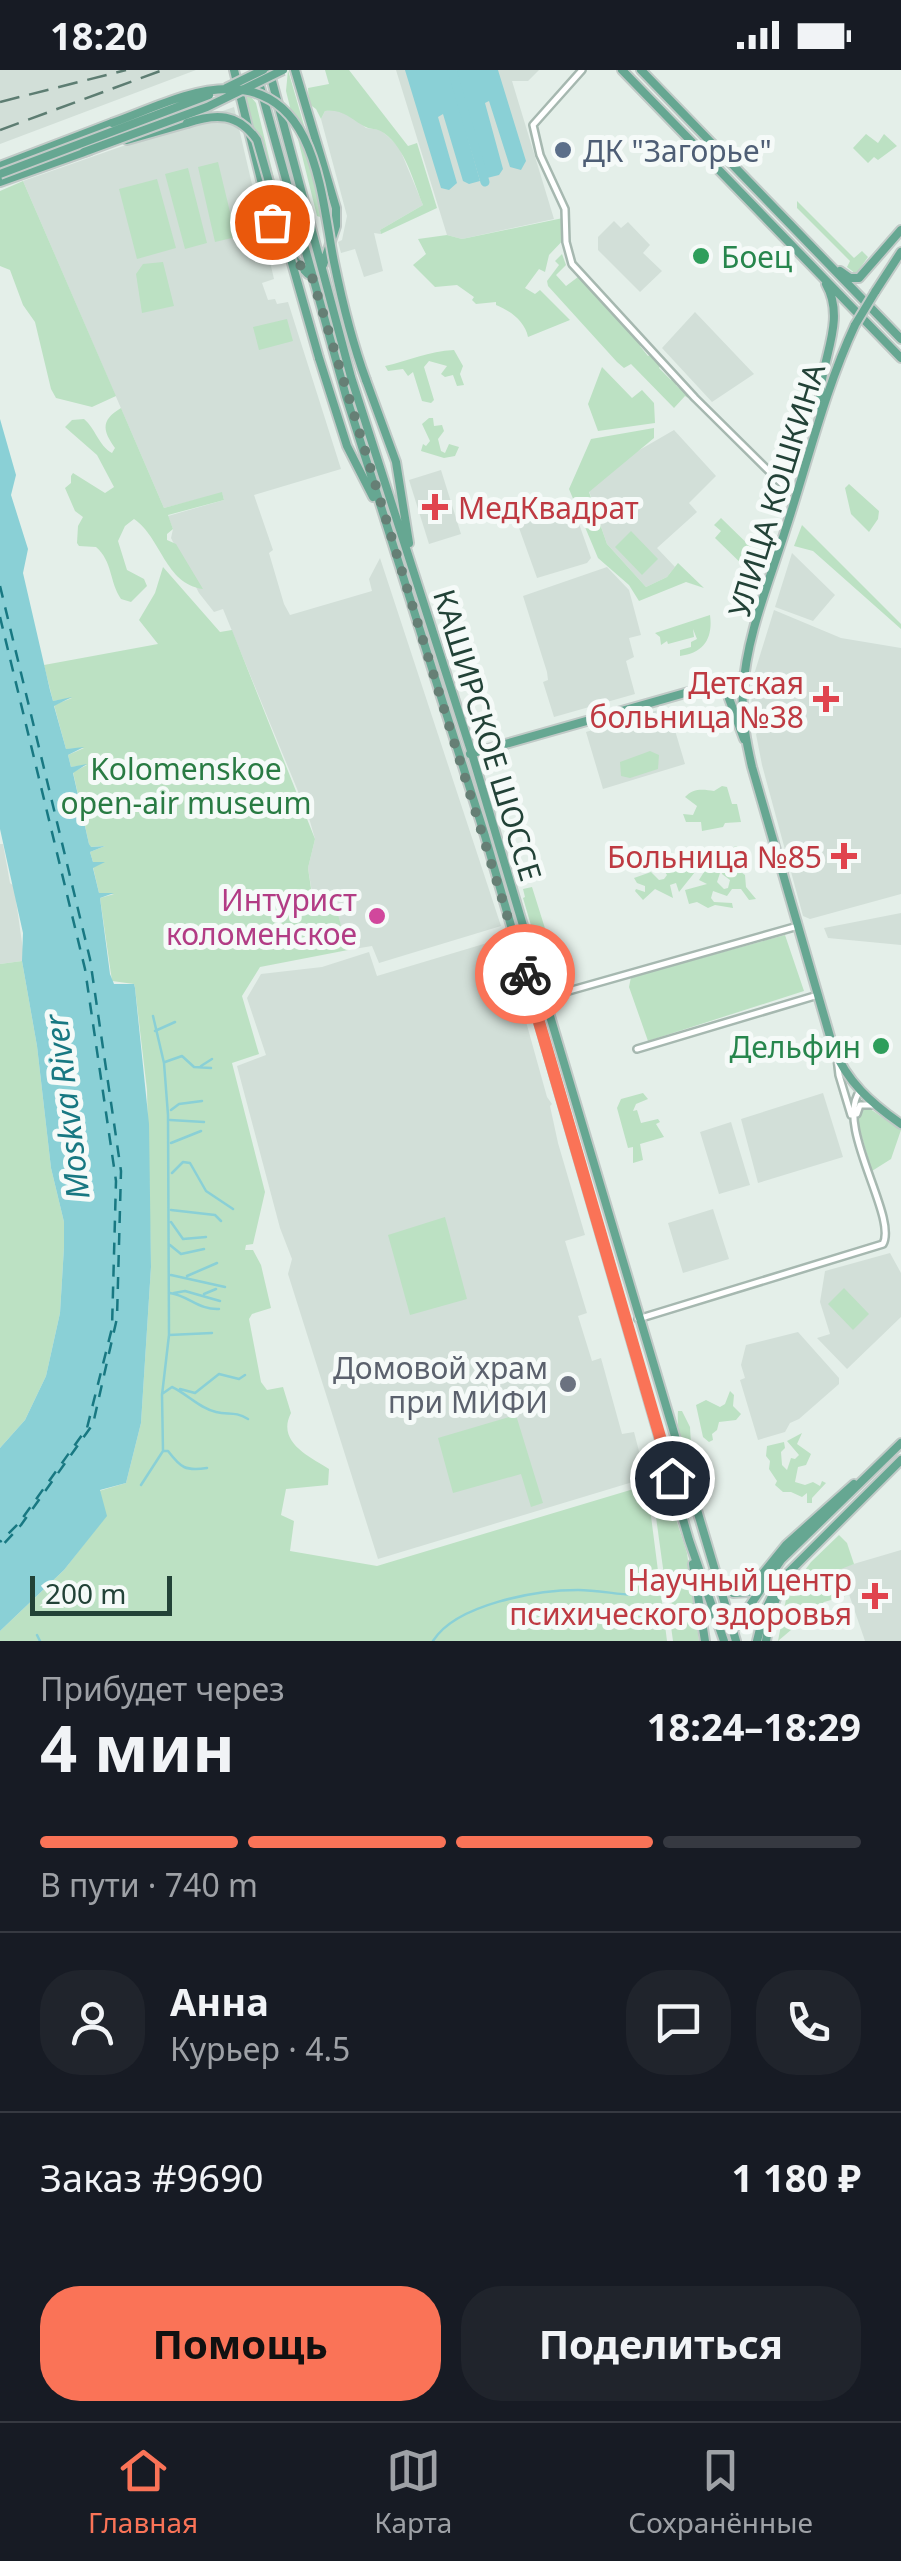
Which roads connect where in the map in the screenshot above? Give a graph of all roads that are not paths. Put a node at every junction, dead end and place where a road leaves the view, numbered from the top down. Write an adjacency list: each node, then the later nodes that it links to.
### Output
1 (234, 70): 14 (main road)
2 (262, 70): 9 (main road, bridge); 12 (main road, КАШИРСКОЕ ШОССЕ); 13 (main road, КАШИРСКОЕ ШОССЕ)
3 (283, 70): 8 (main road, bridge)
4 (295, 70): 11 (main road)
5 (582, 70): 24 (street)
6 (624, 70): 19 (main road)
7 (643, 72): 17 (main road)
8 (84, 152): 10 (main road); 25 (main road, bridge)
9 (0, 170): 26 (main road, bridge)
10 (0, 182)
11 (334, 201): 12 (main road); 18 (main road)
12 (307, 212): 18 (main road, КАШИРСКОЕ ШОССЕ)
13 (294, 217): 14 (main road); 20 (main road, КАШИРСКОЕ ШОССЕ)
14 (272, 222): 20 (main road)
15 (901, 230): 17 (main road)
16 (901, 252): 23 (main road, УЛИЦА КОШКИНА, bridge)
17 (819, 256): 21 (main road)
18 (322, 270): 26 (main road, КАШИРСКОЕ ШОССЕ)
19 (822, 275): 22 (main road); 23 (main road)
20 (312, 277): 25 (main road, КАШИРСКОЕ ШОССЕ)
21 (901, 339)
22 (901, 358)
23 (822, 416): 24 (main road, УЛИЦА КОШКИНА)
24 (797, 492): 27 (main road, УЛИЦА КОШКИНА)
25 (382, 514): 33 (main road, КАШИРСКОЕ ШОССЕ)
26 (413, 568): 32 (main road, КАШИРСКОЕ ШОССЕ)
27 (745, 676): 28 (main road); 30 (main road, УЛИЦА КОШКИНА)
28 (732, 680): 29 (main road); 30 (main road)
29 (715, 684): 31 (main road); 32 (main road)
30 (742, 693): 31 (main road, УЛИЦА КОШКИНА)
31 (747, 744): 34 (main road)
32 (472, 754): 33 (main road); 36 (main road, КАШИРСКОЕ ШОССЕ)
33 (461, 757): 48 (main road, КАШИРСКОЕ ШОССЕ)
34 (798, 926): 35 (main road); 36 (street)
35 (818, 995): 37 (street); 38 (main road)
36 (544, 998): 44 (main road, КАШИРСКОЕ ШОССЕ)
37 (637, 1048)
38 (837, 1057): 39 (main road); 40 (street)
39 (859, 1090): 40 (street); 41 (main road); 43 (street)
40 (847, 1104): 43 (street)
41 (874, 1105): 42 (main road); 43 (street)
42 (901, 1124)
43 (856, 1127): 44 (street)
44 (638, 1318): 49 (main road, КАШИРСКОЕ ШОССЕ)
45 (901, 1443): 47 (main road)
46 (901, 1460): 50 (main road)
47 (870, 1473): 49 (main road); 51 (main road)
48 (689, 1540): 52 (main road); 53 (main road, КАШИРСКОЕ ШОССЕ)
49 (713, 1568): 54 (main road, КАШИРСКОЕ ШОССЕ)
50 (791, 1568): 55 (main road); 56 (main road)
51 (742, 1616)
52 (705, 1641)
53 (724, 1641)
54 (738, 1641)
55 (757, 1641)
56 (766, 1641)

